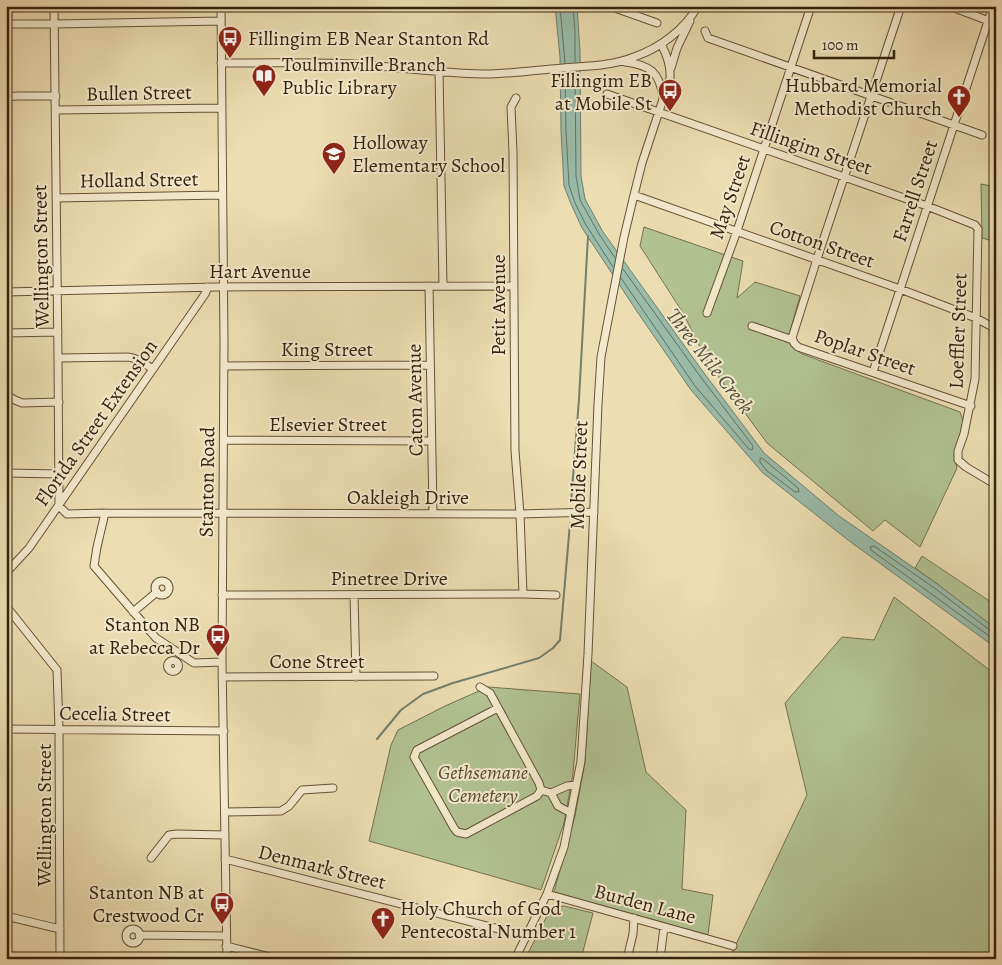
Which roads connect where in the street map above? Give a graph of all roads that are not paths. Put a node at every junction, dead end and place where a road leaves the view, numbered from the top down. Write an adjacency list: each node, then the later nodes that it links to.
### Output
1 (54, 6): 14 (street, Wellington Street)
2 (221, 6): 10 (street, Stanton Road)
3 (609, 6): 12 (street)
4 (698, 6): 9 (street)
5 (810, 6): 19 (street, May Street)
6 (901, 6): 24 (street)
7 (949, 6): 11 (street)
8 (992, 6): 11 (street, Farrell Street)
9 (693, 15): 16 (street); 21 (street, Mobile Street)
10 (221, 21): 14 (street); 18 (street, Stanton Road)
11 (989, 21): 31 (street, Farrell Street)
12 (658, 23)
13 (6, 24): 14 (street)
14 (54, 24): 23 (street, Wellington Street)
15 (705, 31): 19 (street)
16 (661, 44): 17 (street); 21 (street)
17 (622, 61): 20 (street); 27 (street)
18 (221, 63): 20 (street); 28 (street, Stanton Road)
19 (791, 67): 24 (street); 33 (street, May Street)
20 (439, 71): 43 (street)
21 (670, 71): 27 (street, Mobile Street)
22 (607, 94): 30 (street, Fillingim Street)
23 (56, 96): 25 (street); 29 (street, Wellington Street)
24 (871, 96): 31 (street); 34 (street)
25 (6, 97)
26 (516, 98): 44 (street, Petit Avenue)
27 (663, 100): 30 (street, Mobile Street)
28 (222, 108): 29 (street, Bullen Street); 35 (street, Stanton Road)
29 (56, 110): 37 (street, Wellington Street)
30 (659, 112): 33 (street, Fillingim Street); 36 (street, Mobile Street)
31 (954, 125): 32 (street); 38 (street, Farrell Street)
32 (982, 135)
33 (764, 149): 34 (street, Fillingim Street); 39 (street, May Street)
34 (844, 177): 38 (street, Fillingim Street); 41 (street)
35 (222, 195): 37 (street, Holland Street); 46 (street, Stanton Road)
36 (634, 195): 39 (street, Cotton Street); 71 (street, Mobile Street)
37 (56, 198): 49 (street, Wellington Street)
38 (927, 206): 40 (street, Fillingim Street); 47 (street, Farrell Street)
39 (737, 231): 41 (street, Cotton Street); 50 (street, May Street)
40 (977, 254): 51 (street, Loeffler Street)
41 (816, 259): 47 (street, Cotton Street); 56 (street)
42 (429, 286): 43 (street, Hart Avenue); 46 (street, Hart Avenue); 58 (street, Caton Avenue)
43 (443, 286): 44 (street, Hart Avenue)
44 (514, 286): 75 (street, Petit Avenue)
45 (208, 287): 46 (street, Hart Avenue); 49 (street, Hart Avenue); 60 (street, Florida Street Extension)
46 (223, 287): 59 (street, Stanton Road)
47 (900, 289): 51 (street, Cotton Street); 61 (street, Farrell Street)
48 (6, 292): 49 (street, Hart Avenue)
49 (57, 292): 54 (street, Wellington Street)
50 (707, 313)
51 (976, 318): 53 (street, Cotton Street); 64 (street, Loeffler Street)
52 (752, 326): 56 (street, Poplar Street)
53 (996, 329)
54 (58, 332): 55 (street); 57 (street, Wellington Street)
55 (6, 333)
56 (793, 340): 61 (street, Poplar Street)
57 (58, 358): 60 (street); 63 (street, Wellington Street)
58 (430, 365): 59 (street, King Street); 66 (street, Caton Avenue)
59 (224, 366): 65 (street, Stanton Road)
60 (153, 369): 70 (street, Florida Street Extension)
61 (873, 372): 64 (street, Poplar Street)
62 (6, 395): 63 (street)
63 (59, 402): 68 (street, Wellington Street)
64 (971, 406): 69 (street, Loeffler Street)
65 (224, 440): 66 (street, Elsevier Street); 74 (street, Stanton Road)
66 (431, 441): 73 (street, Caton Avenue)
67 (6, 473): 68 (street)
68 (59, 474): 70 (street, Wellington Street)
69 (992, 483)
70 (59, 506): 72 (street, Oakleigh Drive); 76 (street, Florida Street Extension)
71 (594, 512): 75 (street, Oakleigh Drive); 95 (street, Mobile Street)
72 (105, 513): 74 (street, Oakleigh Drive); 83 (street)
73 (432, 513): 74 (street, Oakleigh Drive); 75 (street, Oakleigh Drive)
74 (222, 514): 79 (street, Stanton Road)
75 (520, 514): 78 (street, Petit Avenue)
76 (6, 573)
77 (157, 592): 83 (street)
78 (523, 594): 80 (street, Pinetree Drive); 81 (street, Pinetree Drive)
79 (222, 595): 80 (street, Pinetree Drive); 85 (street, Stanton Road)
80 (354, 595): 89 (street)
81 (556, 595)
82 (6, 606): 93 (street, Wellington Street)
83 (134, 612): 84 (street)
84 (194, 662): 85 (street); 86 (street)
85 (222, 662): 88 (street, Stanton Road)
86 (178, 664)
87 (434, 676): 89 (street, Cone Street)
88 (222, 677): 89 (street, Cone Street); 94 (street, Stanton Road)
89 (356, 677)
90 (480, 687): 91 (street)
91 (498, 708): 97 (street); 97 (street)
92 (6, 729): 93 (street, Cecelia Street)
93 (59, 729): 94 (street, Cecelia Street); 108 (street, Wellington Street)
94 (224, 731): 99 (street, Stanton Road)
95 (576, 785): 98 (street); 100 (street, Mobile Street)
96 (333, 788): 99 (street)
97 (541, 790): 98 (street)
98 (551, 792): 100 (street)
99 (225, 812): 101 (street, Stanton Road)
100 (571, 813): 104 (street, Mobile Street)
101 (225, 835): 102 (street); 103 (street, Stanton Road)
102 (151, 858)
103 (225, 859): 110 (street, Stanton Road); 111 (street, Denmark Street)
104 (547, 894): 106 (street, Burden Lane); 111 (street, Mobile Street)
105 (6, 916): 108 (street)
106 (634, 918): 107 (street, Burden Lane); 118 (street)
107 (664, 927): 113 (street, Burden Lane); 119 (street)
108 (60, 929): 114 (street, Wellington Street)
109 (139, 935): 110 (street)
110 (226, 936): 112 (street, Stanton Road)
111 (526, 936): 117 (street, Mobile Street)
112 (226, 946): 115 (street, Stanton Road); 116 (street)
113 (734, 946)
114 (60, 959)
115 (227, 959)
116 (278, 959)
117 (516, 959)
118 (627, 959)
119 (660, 959)

